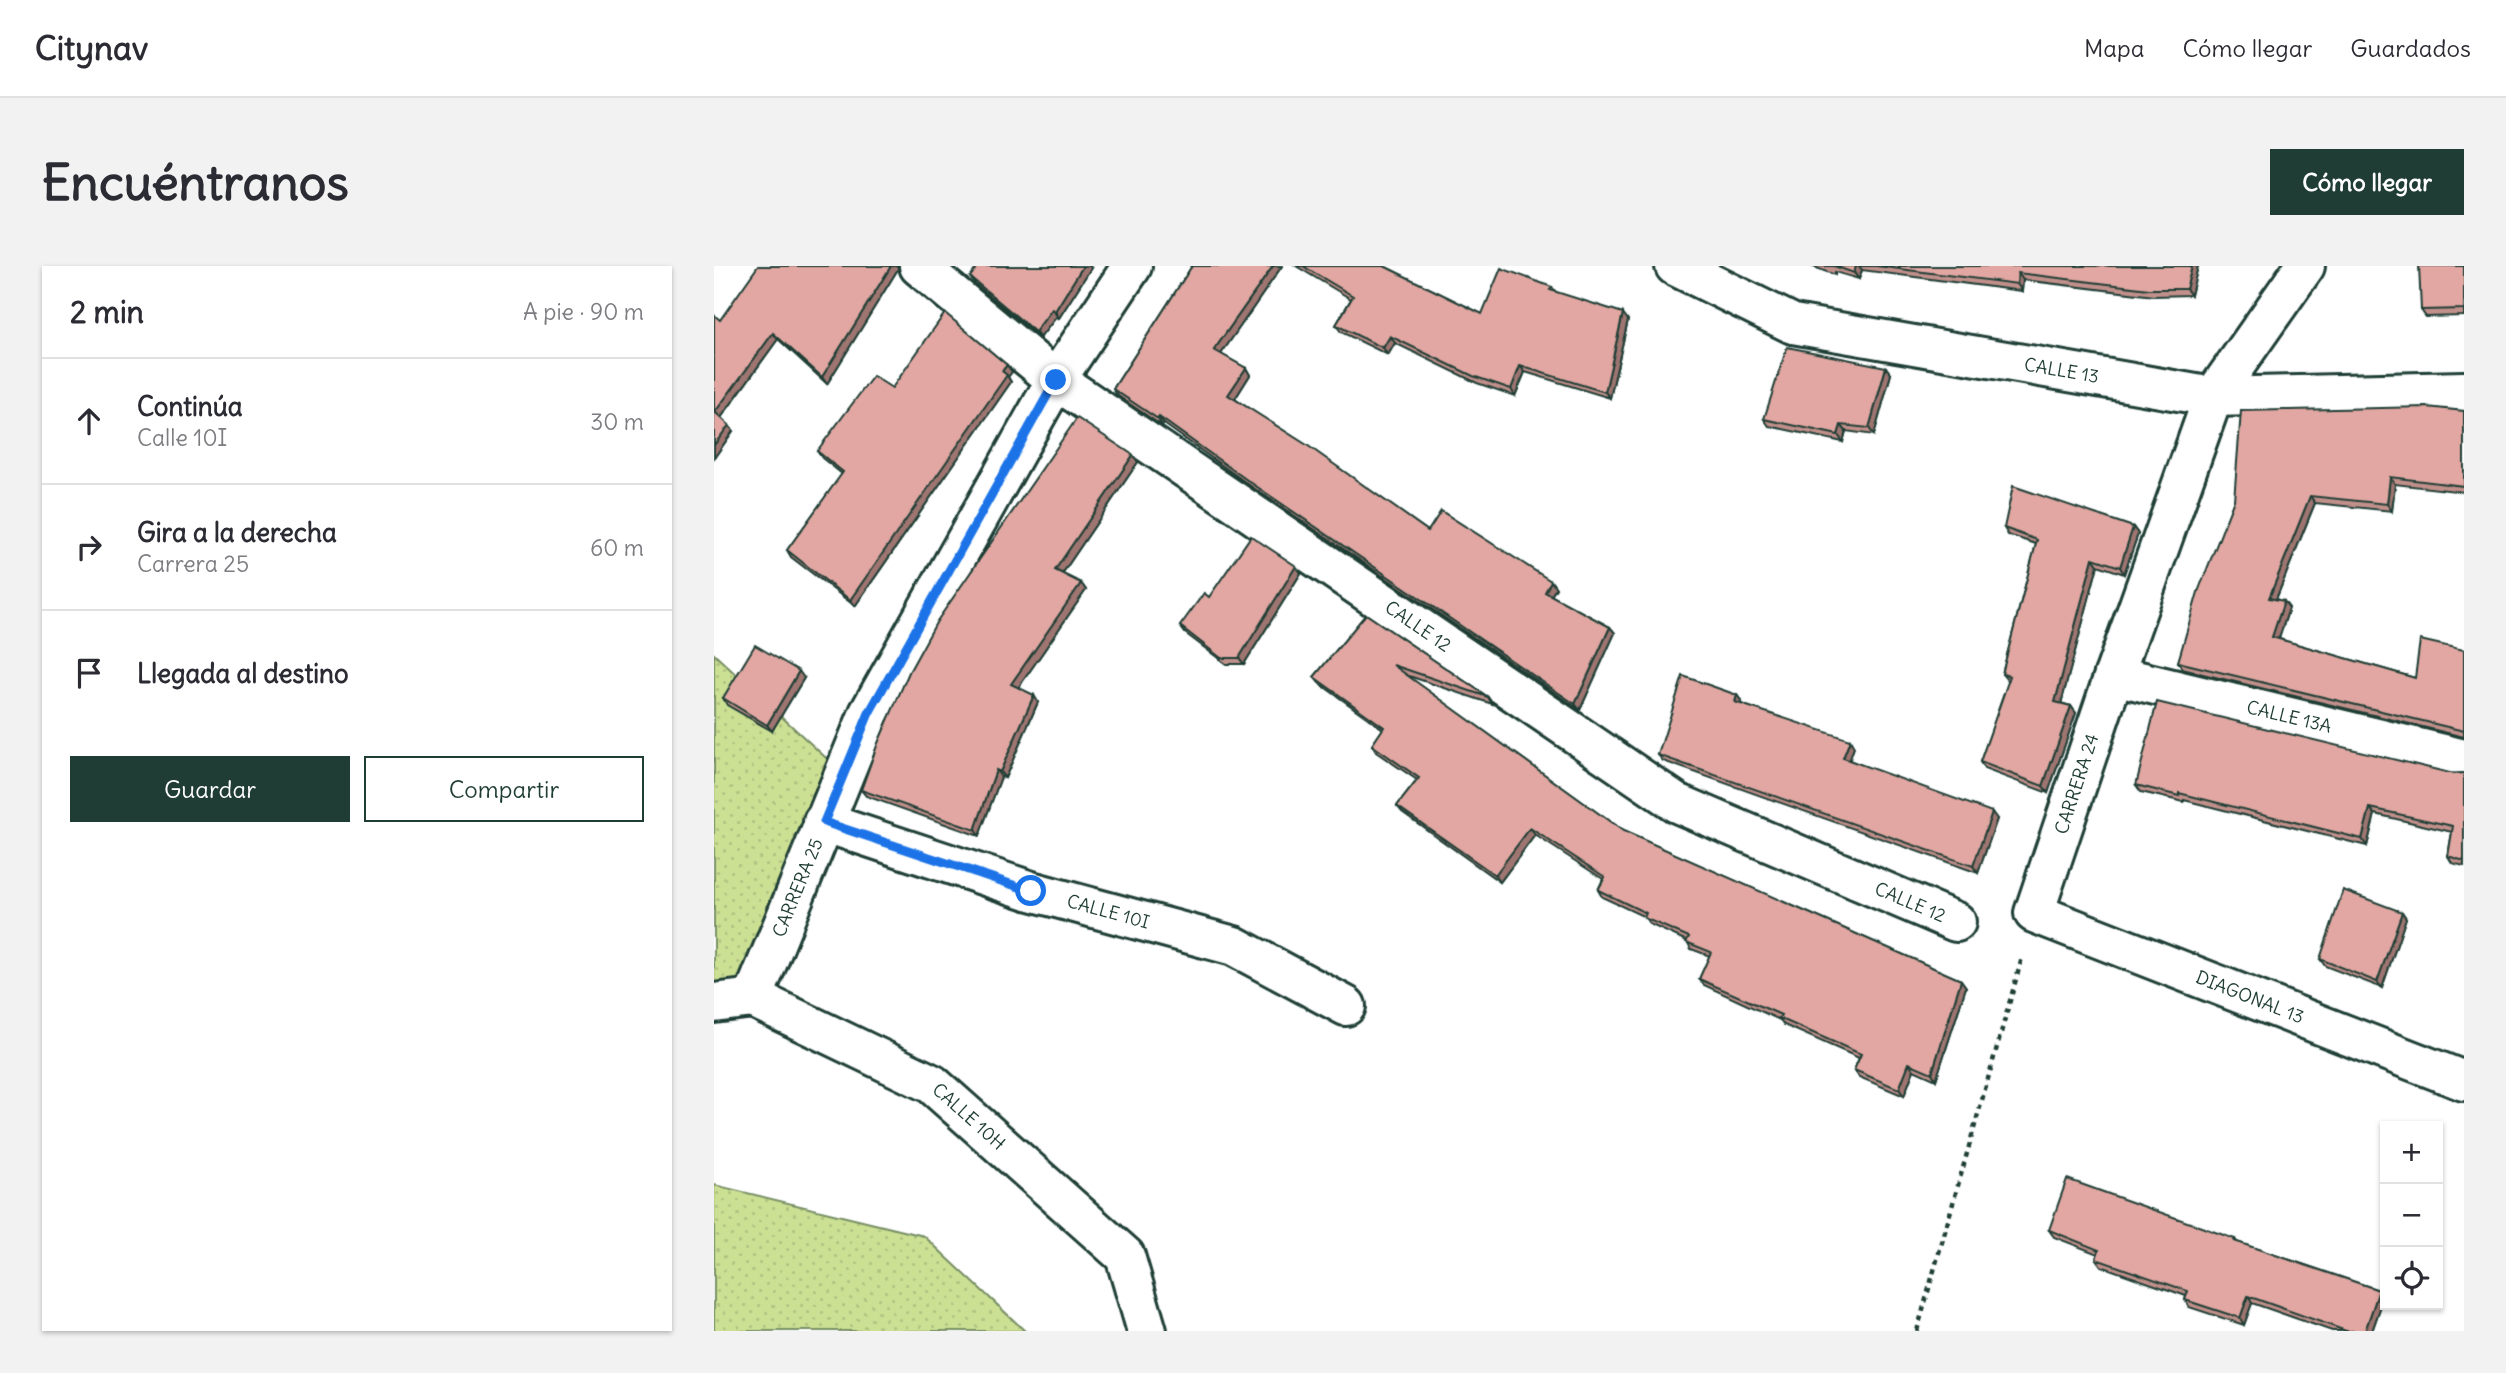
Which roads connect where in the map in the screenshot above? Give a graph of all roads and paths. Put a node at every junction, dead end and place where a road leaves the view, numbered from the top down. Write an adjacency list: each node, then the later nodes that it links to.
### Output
1 (919, 266): 5 (street, CALLE 12)
2 (1132, 266): 5 (street, CARRERA 25)
3 (1675, 266): 7 (street, CALLE 13)
4 (2305, 266): 7 (street, CARRERA 24)
5 (1056, 380): 10 (street, CARRERA 25); 12 (street, CALLE 12)
6 (2464, 391): 7 (street, CALLE 13)
7 (2213, 397): 8 (street, CARRERA 24)
8 (2113, 675): 9 (street, CALLE 13A); 11 (street, CARRERA 24)
9 (2464, 758)
10 (824, 822): 13 (street, CARRERA 25); 15 (street, CALLE 10I)
11 (2035, 913): 16 (street, DIAGONAL 13); 18 (path)
12 (1956, 922)
13 (753, 998): 14 (street); 17 (street, CALLE 10H)
14 (714, 1003)
15 (1346, 1006)
16 (2464, 1081)
17 (1147, 1331)
18 (1917, 1331)

